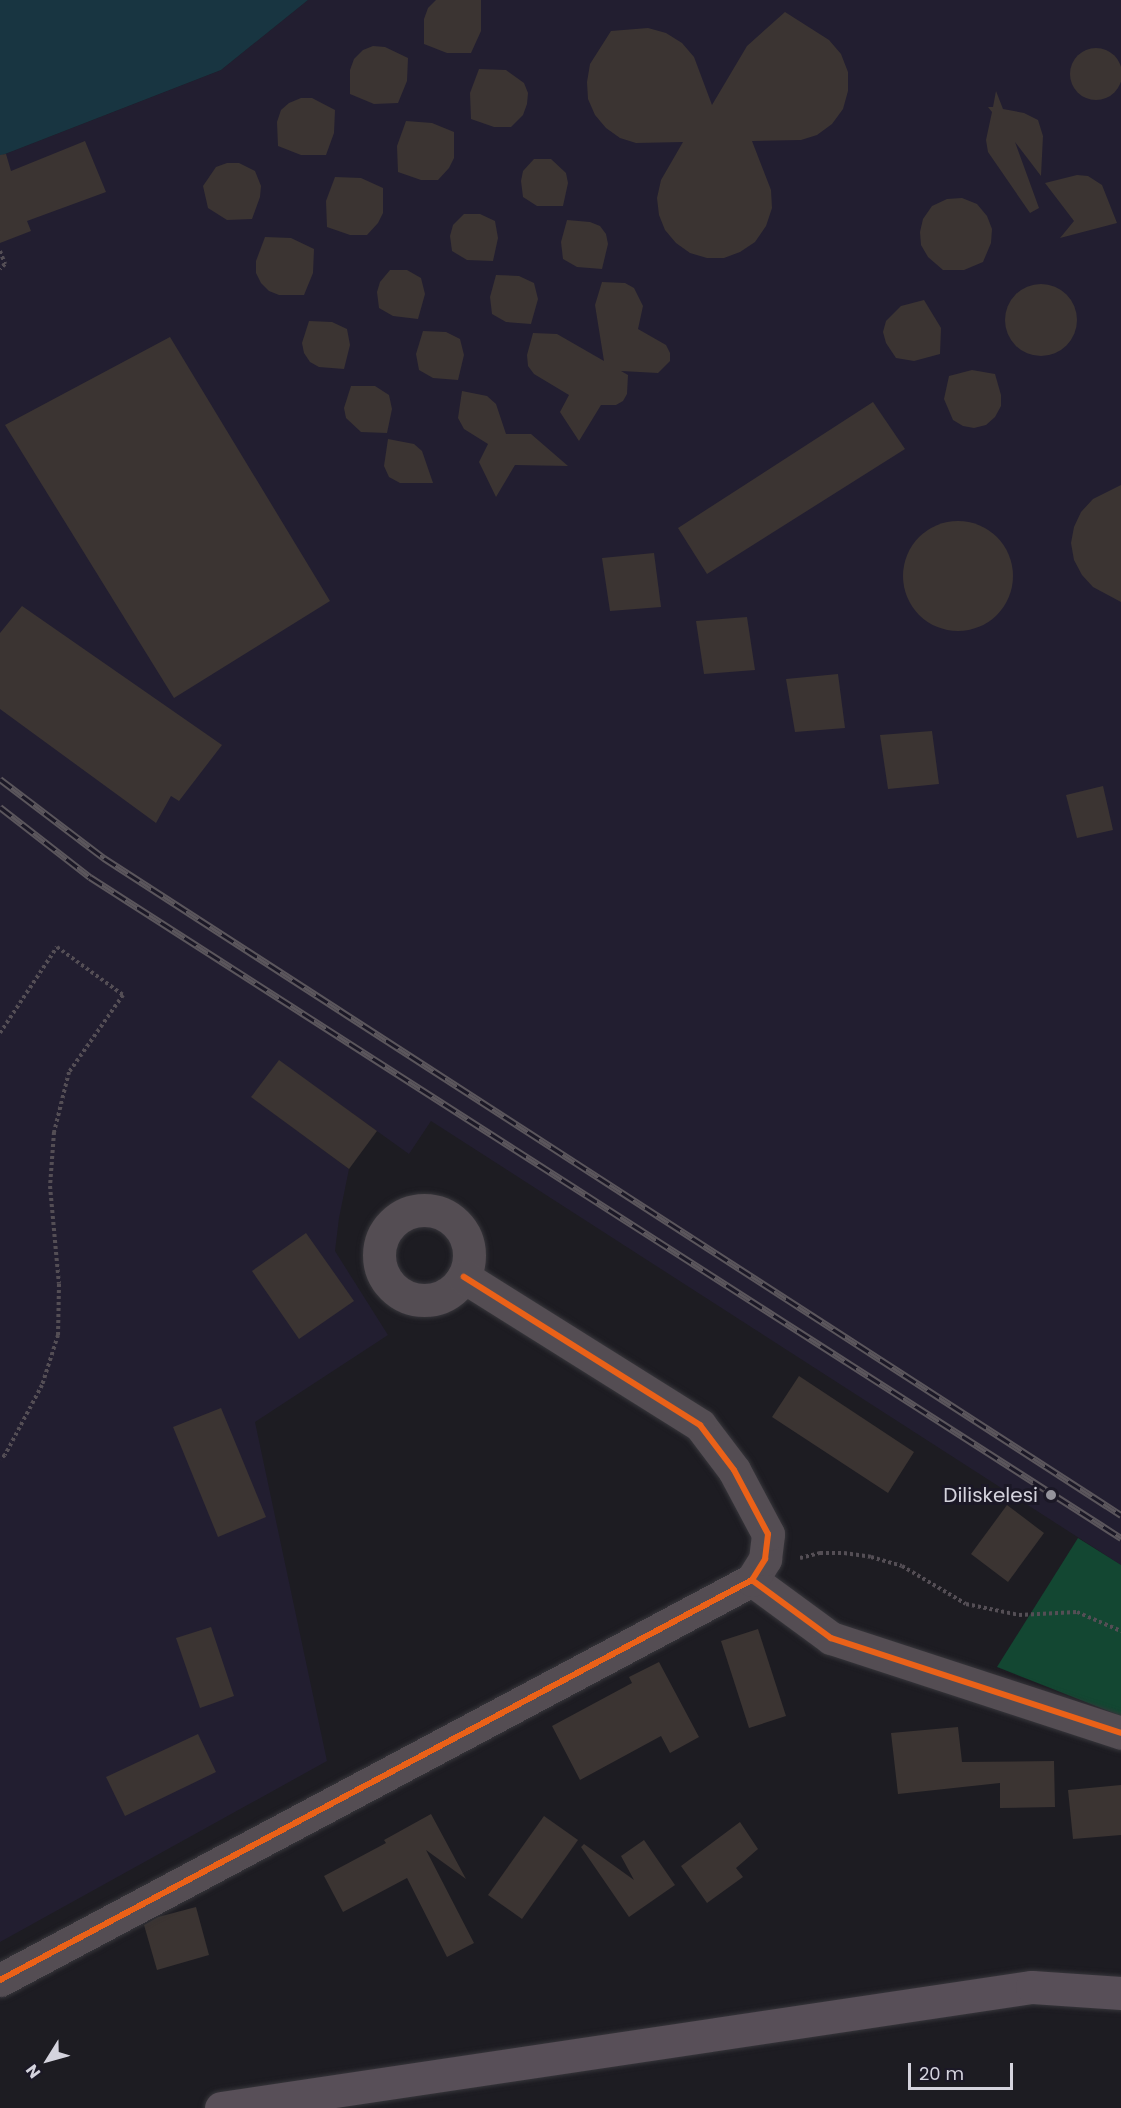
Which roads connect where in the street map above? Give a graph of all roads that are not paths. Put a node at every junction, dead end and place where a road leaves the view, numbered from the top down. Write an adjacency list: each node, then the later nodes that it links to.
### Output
1 (464, 1277): 2 (street)
2 (752, 1580): 3 (street); 4 (street)
3 (1121, 1733)
4 (0, 1980)
5 (1121, 1993): 6 (main road)
6 (221, 2108)

